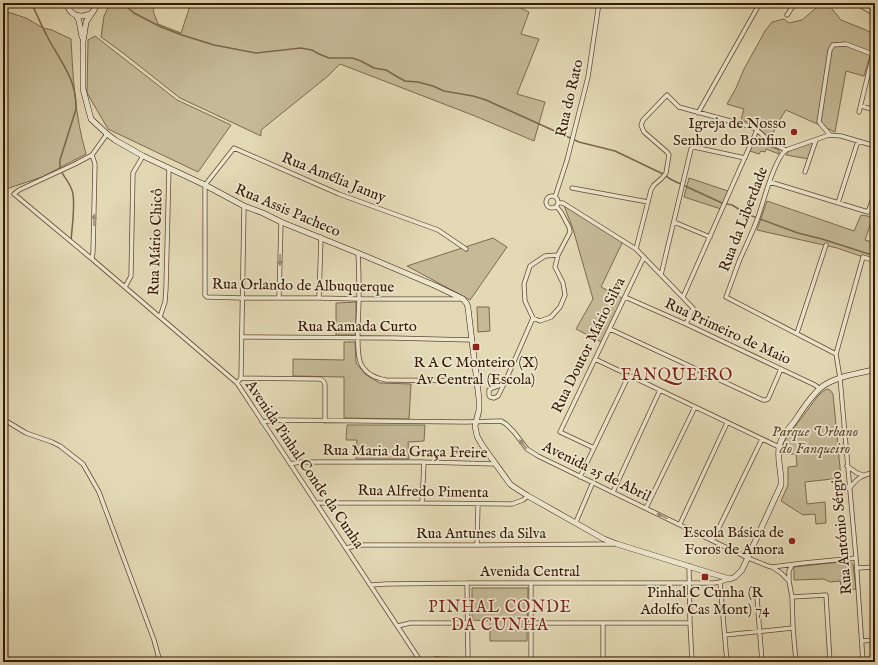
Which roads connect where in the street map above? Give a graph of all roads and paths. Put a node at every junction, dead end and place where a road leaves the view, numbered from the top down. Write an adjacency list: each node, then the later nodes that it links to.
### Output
1 (20, 3): 8 (street)
2 (67, 3): 11 (street)
3 (97, 3): 9 (street)
4 (599, 3): 35 (street, Rua do Rato)
5 (760, 3): 17 (street)
6 (795, 3): 12 (street)
7 (856, 3): 10 (street)
8 (3, 5)
9 (92, 13): 11 (street); 13 (street)
10 (875, 14)
11 (76, 15): 13 (street)
12 (787, 15)
13 (83, 42): 20 (street, Rua Assis Pacheco)
14 (874, 55): 15 (street); 21 (street)
15 (861, 106): 16 (street); 18 (street)
16 (875, 110)
17 (698, 112): 19 (street); 36 (street)
18 (859, 112)
19 (757, 130): 25 (street); 28 (street)
20 (107, 134): 26 (street); 27 (street, Rua Assis Pacheco)
21 (830, 135): 22 (street); 23 (street)
22 (816, 140): 25 (street); 30 (street)
23 (858, 141): 24 (street); 37 (street)
24 (875, 146)
25 (785, 150): 31 (street, Rua da Liberdade)
26 (92, 155): 50 (street, one-way to 26); 50 (street, Avenida Pinhal Conde da Cunha)
27 (143, 156): 29 (street, Rua Assis Pacheco); 53 (street)
28 (745, 158): 41 (street); 42 (street)
29 (169, 168): 32 (street, Rua Assis Pacheco); 61 (street, Rua Mário Chicô)
30 (805, 172)
31 (770, 182): 37 (street); 65 (street, Rua da Liberdade)
32 (205, 185): 39 (street, Rua Assis Pacheco); 45 (street, Rua Amélia Janny); 56 (street, Rua Orlando de Albuquerque)
33 (572, 188): 36 (street)
34 (875, 193): 37 (street)
35 (556, 197): 38 (street); 38 (street)
36 (648, 202): 46 (street)
37 (838, 203)
38 (557, 204): 46 (street); 48 (street)
39 (244, 206): 40 (street, Rua Assis Pacheco); 56 (street)
40 (280, 222): 43 (street, Rua Assis Pacheco); 57 (street, one-way to 57)
41 (674, 222): 42 (street); 52 (street)
42 (710, 237): 55 (street)
43 (321, 238): 47 (street, Rua Assis Pacheco); 58 (street)
44 (826, 245): 65 (street)
45 (466, 249)
46 (636, 249): 49 (street)
47 (358, 253): 59 (street); 60 (street, Rua Assis Pacheco)
48 (558, 254): 62 (street); 62 (street)
49 (644, 257): 52 (street); 54 (street, Rua Doutor Mário Silva)
50 (92, 259): 53 (street, Avenida Pinhal Conde da Cunha)
51 (875, 261): 69 (street)
52 (661, 275): 55 (street)
53 (125, 287): 61 (street, Avenida Pinhal Conde da Cunha)
54 (625, 296): 63 (street, Rua Primeiro de Maio); 64 (street, Rua Doutor Mário Silva)
55 (683, 297): 63 (street)
56 (242, 298): 57 (street, Rua Orlando de Albuquerque); 66 (street)
57 (279, 298): 58 (street, Rua Orlando de Albuquerque)
58 (319, 298): 59 (street, Rua Orlando de Albuquerque)
59 (359, 299): 60 (street, Rua Orlando de Albuquerque); 67 (street)
60 (463, 299): 68 (street)
61 (160, 317): 80 (street, Avenida Pinhal Conde da Cunha)
62 (533, 318): 79 (street)
63 (686, 324): 72 (street, Rua Primeiro de Maio)
64 (610, 329): 70 (street, Rua Doutor Mário Silva); 72 (street)
65 (797, 333): 69 (street)
66 (242, 337): 67 (street, Rua Ramada Curto); 75 (street)
67 (358, 338): 68 (street, Rua Ramada Curto); 77 (street)
68 (472, 340): 77 (street)
69 (836, 354): 76 (street, Rua António Sérgio)
70 (595, 360): 74 (street); 91 (street, Rua Doutor Mário Silva)
71 (875, 363): 73 (street)
72 (781, 369): 81 (street, Rua Primeiro de Maio)
73 (873, 370): 76 (street); 78 (street)
74 (629, 375): 82 (street); 91 (street)
75 (241, 378): 80 (street); 85 (street)
76 (840, 378): 81 (street); 95 (street, Rua António Sérgio)
77 (477, 381): 87 (street)
78 (875, 381)
79 (505, 382): 79 (street)
80 (237, 383): 86 (street, Avenida Pinhal Conde da Cunha)
81 (820, 389): 90 (street)
82 (660, 390): 83 (street); 101 (street)
83 (695, 407): 88 (street); 107 (street)
84 (3, 419): 147 (street)
85 (325, 421): 86 (street, Avenida 25 de Abril); 87 (street, Avenida 25 de Abril)
86 (262, 422): 93 (street, Avenida Pinhal Conde da Cunha)
87 (476, 422): 94 (street); 98 (street, Avenida 25 de Abril, one-way to 87)
88 (727, 423): 89 (street); 110 (street)
89 (762, 439): 90 (street); 111 (street)
90 (779, 447): 115 (street)
91 (594, 448): 98 (street)
92 (424, 462): 93 (street, Rua Maria da Graça Freire); 94 (street, Rua Maria da Graça Freire); 104 (street)
93 (290, 464): 103 (street, Avenida Pinhal Conde da Cunha)
94 (496, 464): 102 (street)
95 (847, 466): 97 (street); 100 (street, Rua António Sérgio)
96 (875, 472): 97 (street)
97 (864, 475): 100 (street)
98 (580, 477): 99 (street, Avenida 25 de Abril)
99 (593, 482): 101 (street, Avenida 25 de Abril); 109 (street)
100 (849, 489): 116 (street, Rua António Sérgio)
101 (613, 492): 107 (street, Avenida 25 de Abril)
102 (528, 496): 105 (street, Rua Alfredo Pimenta); 109 (street)
103 (316, 503): 104 (street, Rua Alfredo Pimenta); 114 (street, Avenida Pinhal Conde da Cunha)
104 (422, 503): 105 (street, Rua Alfredo Pimenta)
105 (478, 504): 113 (street)
106 (874, 506): 108 (street)
107 (646, 508): 110 (street, Avenida 25 de Abril, one-way to 107)
108 (875, 510)
109 (576, 522): 112 (street)
110 (680, 524): 111 (street, Avenida 25 de Abril)
111 (713, 540): 115 (street, Avenida 25 de Abril)
112 (616, 544): 113 (street, Rua Antunes da Silva); 118 (street)
113 (477, 545): 114 (street, Rua Antunes da Silva)
114 (346, 548): 128 (street, Avenida Pinhal Conde da Cunha)
115 (748, 558): 119 (street, Avenida 25 de Abril); 122 (street)
116 (856, 558): 117 (street); 121 (street, Rua António Sérgio)
117 (792, 564): 119 (street); 123 (street)
118 (689, 566): 122 (street); 126 (street)
119 (772, 567): 123 (street, Avenida 25 de Abril)
120 (875, 567): 121 (street)
121 (856, 568): 140 (street, Rua António Sérgio)
122 (730, 579): 124 (street, Avenida Central)
123 (788, 581): 130 (street)
124 (720, 582): 126 (street, Avenida Central); 138 (street)
125 (467, 583): 127 (street, Avenida Central); 128 (street, Avenida Central); 131 (street)
126 (689, 583): 127 (street, Avenida Central); 134 (street)
127 (531, 584): 132 (street)
128 (370, 585): 135 (street, Avenida Pinhal Conde da Cunha)
129 (757, 597): 137 (street)
130 (792, 598): 136 (street); 153 (street)
131 (467, 623): 135 (street); 142 (street)
132 (532, 623): 133 (street); 143 (street)
133 (603, 623): 134 (street); 141 (street)
134 (690, 623): 145 (street)
135 (398, 626): 148 (street, Avenida Pinhal Conde da Cunha)
136 (793, 628): 137 (street); 152 (street)
137 (759, 632): 138 (street); 151 (street)
138 (725, 635): 150 (street)
139 (875, 640): 140 (street)
140 (862, 641): 146 (street, Rua António Sérgio)
141 (603, 659): 144 (street); 145 (street)
142 (468, 660): 143 (street); 149 (street)
143 (531, 660): 144 (street)
144 (553, 661)
145 (692, 661)
146 (863, 661): 154 (street)
147 (160, 662)
148 (421, 662)
149 (425, 662)
150 (727, 662)
151 (762, 662)
152 (796, 662)
153 (830, 662)
154 (837, 662)

